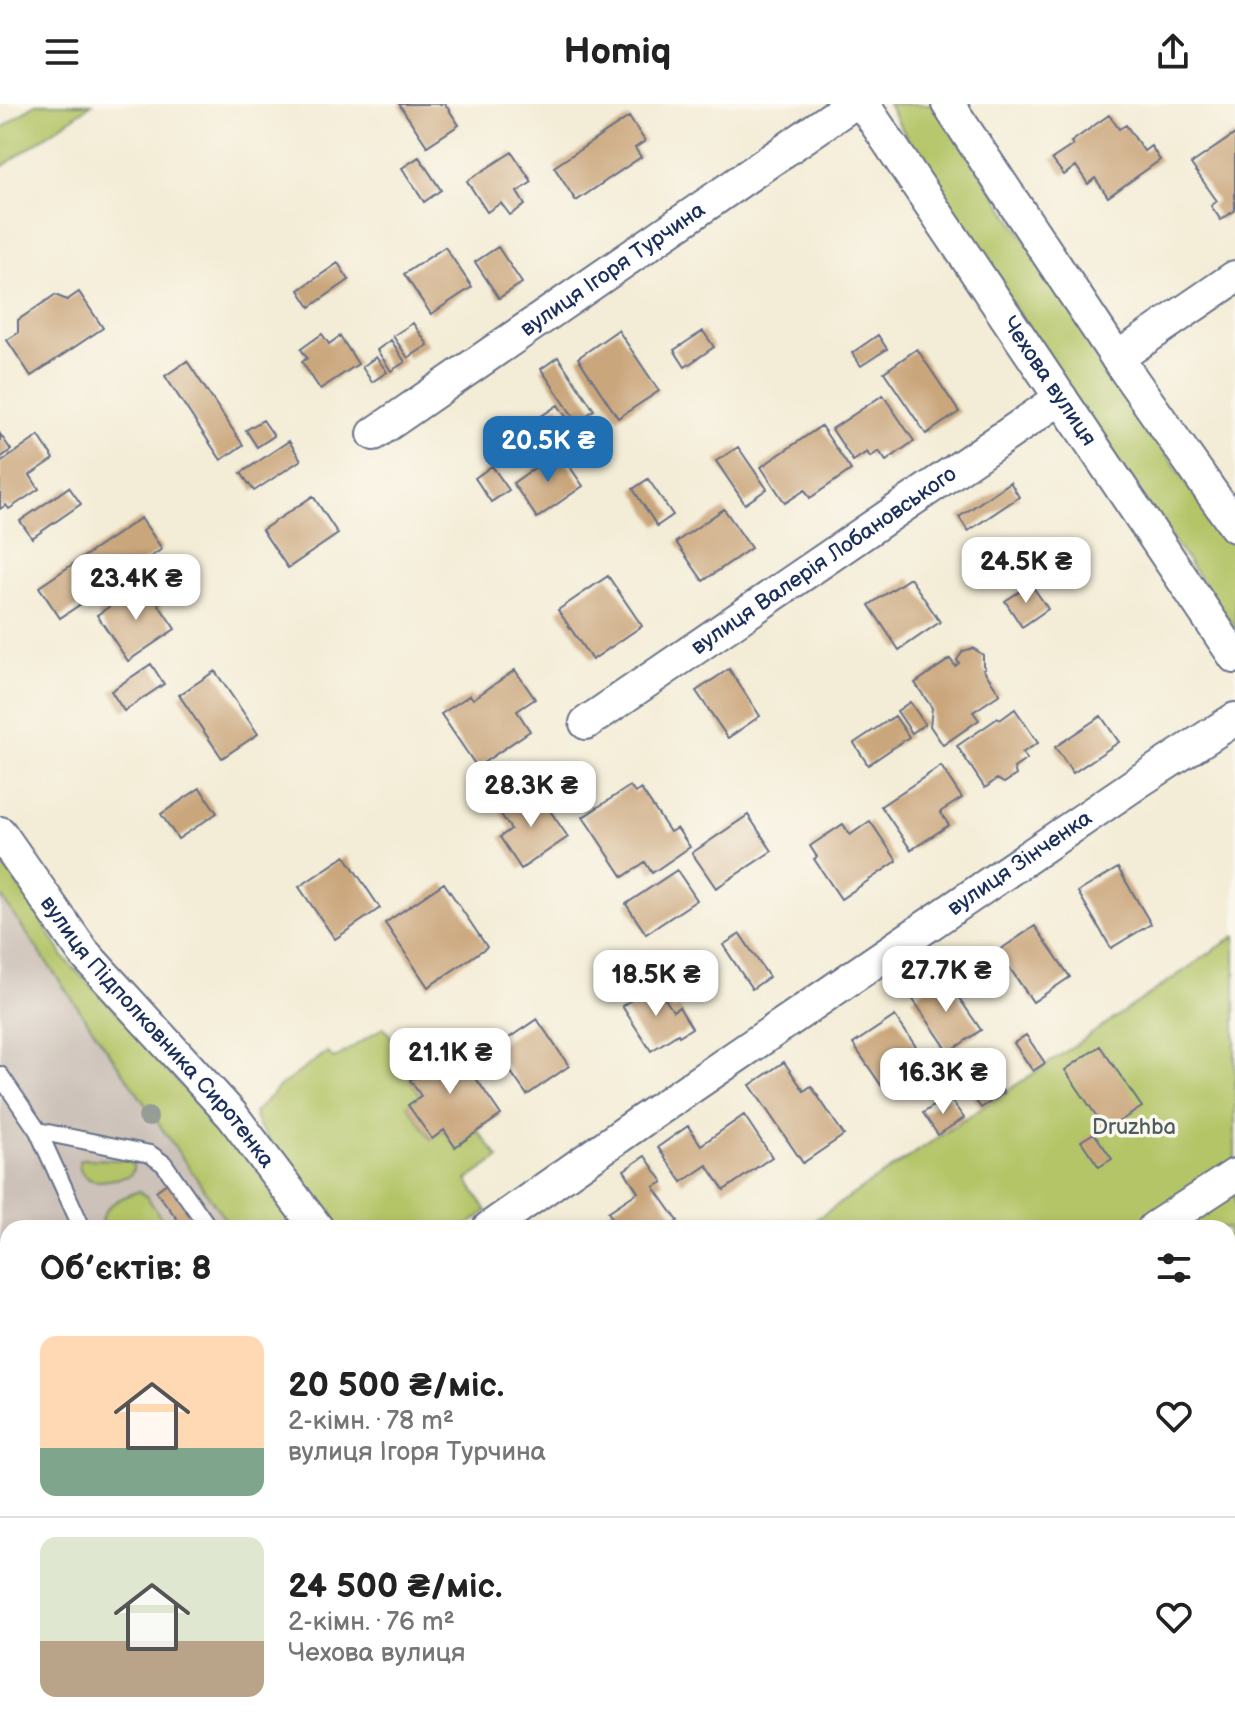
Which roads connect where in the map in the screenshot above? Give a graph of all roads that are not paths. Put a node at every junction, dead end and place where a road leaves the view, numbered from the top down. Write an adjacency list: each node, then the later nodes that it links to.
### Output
1 (852, 104): 7 (street, вулиця Ігоря Турчина)
2 (863, 104): 6 (street, Чехова вулиця)
3 (948, 104): 5 (street)
4 (1235, 277): 5 (street)
5 (1117, 358): 8 (street)
6 (1061, 398): 9 (street, Чехова вулиця); 11 (street, вулиця Валерія Лобановського)
7 (374, 434)
8 (1235, 526)
9 (1235, 657)
10 (1235, 719): 19 (street, вулиця Зінченка)
11 (586, 723)
12 (0, 833): 18 (street, вулиця Підполковника Сиротенка)
13 (0, 1075): 14 (lane)
14 (38, 1131): 16 (lane); 17 (lane)
15 (1235, 1175): 20 (street)
16 (78, 1220)
17 (203, 1220)
18 (311, 1220)
19 (501, 1220)
20 (1166, 1220)

